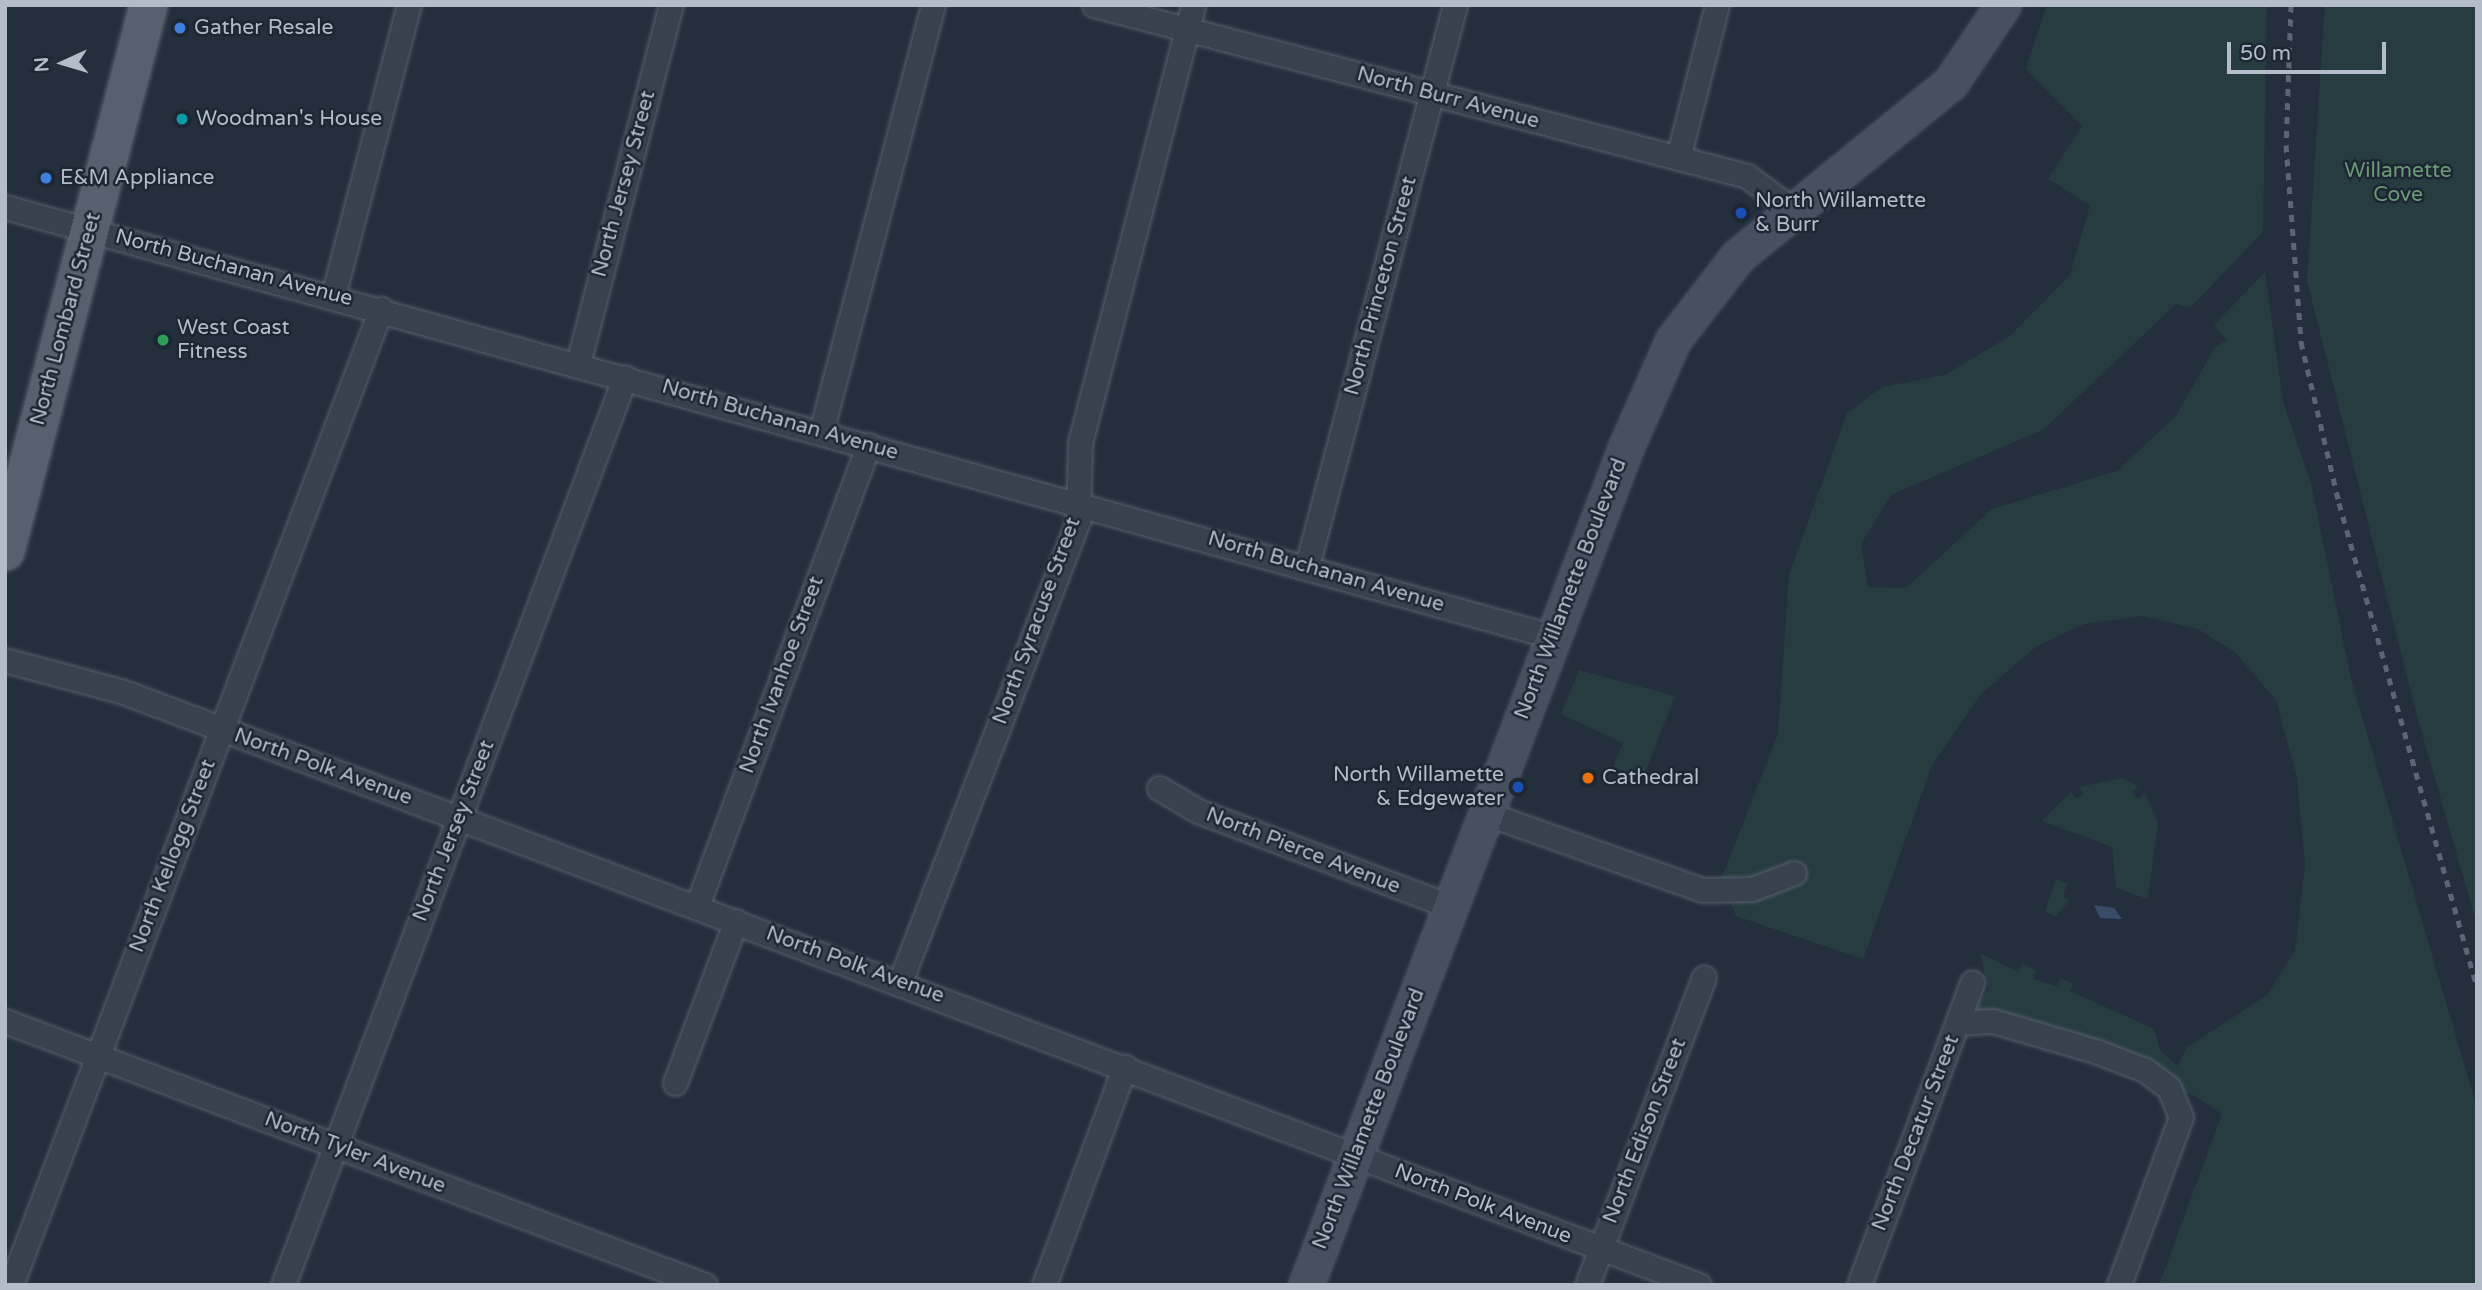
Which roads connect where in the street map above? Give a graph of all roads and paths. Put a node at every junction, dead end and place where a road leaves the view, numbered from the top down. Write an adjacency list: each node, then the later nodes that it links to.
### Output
1 (148, 5): 15 (main road, North Lombard Street)
2 (410, 5): 16 (street)
3 (671, 5): 18 (street, North Jersey Street)
4 (933, 5): 20 (street)
5 (1094, 5): 10 (street, North Burr Avenue)
6 (1194, 5): 10 (street, North Syracuse Street)
7 (1455, 5): 11 (street, North Princeton Street)
8 (1717, 5): 12 (street)
9 (2003, 5): 14 (main road, North Willamette Boulevard)
10 (1187, 30): 11 (street, North Burr Avenue); 22 (street, North Syracuse Street)
11 (1432, 94): 12 (street, North Burr Avenue); 24 (street, North Princeton Street)
12 (1678, 158): 14 (street, North Burr Avenue)
13 (5, 207): 15 (street, North Buchanan Avenue)
14 (1793, 210): 25 (main road, North Willamette Boulevard)
15 (90, 229): 16 (street, North Buchanan Avenue); 23 (main road, North Lombard Street)
16 (333, 296): 17 (street, North Buchanan Avenue)
17 (381, 309): 18 (street, North Buchanan Avenue); 27 (street, North Kellogg Street)
18 (578, 364): 19 (street, North Buchanan Avenue)
19 (625, 377): 20 (street, North Buchanan Avenue); 30 (street, North Jersey Street)
20 (821, 432): 21 (street, North Buchanan Avenue)
21 (868, 444): 22 (street, North Buchanan Avenue); 32 (street, North Ivanhoe Street)
22 (1077, 502): 24 (street, North Buchanan Avenue); 36 (street, North Syracuse Street)
23 (5, 551)
24 (1307, 566): 25 (street, North Buchanan Avenue)
25 (1554, 637): 29 (main road, North Willamette Boulevard)
26 (5, 660): 27 (street, North Polk Avenue)
27 (221, 729): 30 (street, North Polk Avenue); 40 (street, North Kellogg Street)
28 (1159, 788): 33 (street, North Pierce Avenue)
29 (1485, 813): 31 (street); 33 (main road, North Willamette Boulevard)
30 (459, 817): 32 (street, North Polk Avenue); 43 (street, North Jersey Street)
31 (1794, 873)
32 (697, 906): 34 (street, North Polk Avenue)
33 (1450, 906): 44 (main road, North Willamette Boulevard)
34 (736, 921): 36 (street, North Polk Avenue); 42 (street)
35 (1704, 977): 45 (street, North Edison Street)
36 (900, 982): 41 (street, North Polk Avenue)
37 (1972, 982): 39 (street, North Decatur Street)
38 (5, 1021): 40 (street, North Tyler Avenue)
39 (1961, 1023): 53 (street, North Decatur Street); 54 (street)
40 (98, 1056): 43 (street, North Tyler Avenue); 46 (street, North Kellogg Street)
41 (1125, 1066): 44 (street, North Polk Avenue); 49 (street)
42 (674, 1083)
43 (335, 1146): 47 (street, North Jersey Street); 48 (street, North Tyler Avenue)
44 (1355, 1156): 45 (street, North Polk Avenue); 50 (main road, North Willamette Boulevard)
45 (1601, 1248): 51 (street, North Edison Street); 52 (street, North Polk Avenue)
46 (11, 1285)
47 (282, 1285)
48 (705, 1285)
49 (1044, 1285)
50 (1306, 1285)
51 (1587, 1285)
52 (1699, 1285)
53 (1859, 1285)
54 (2119, 1285)

